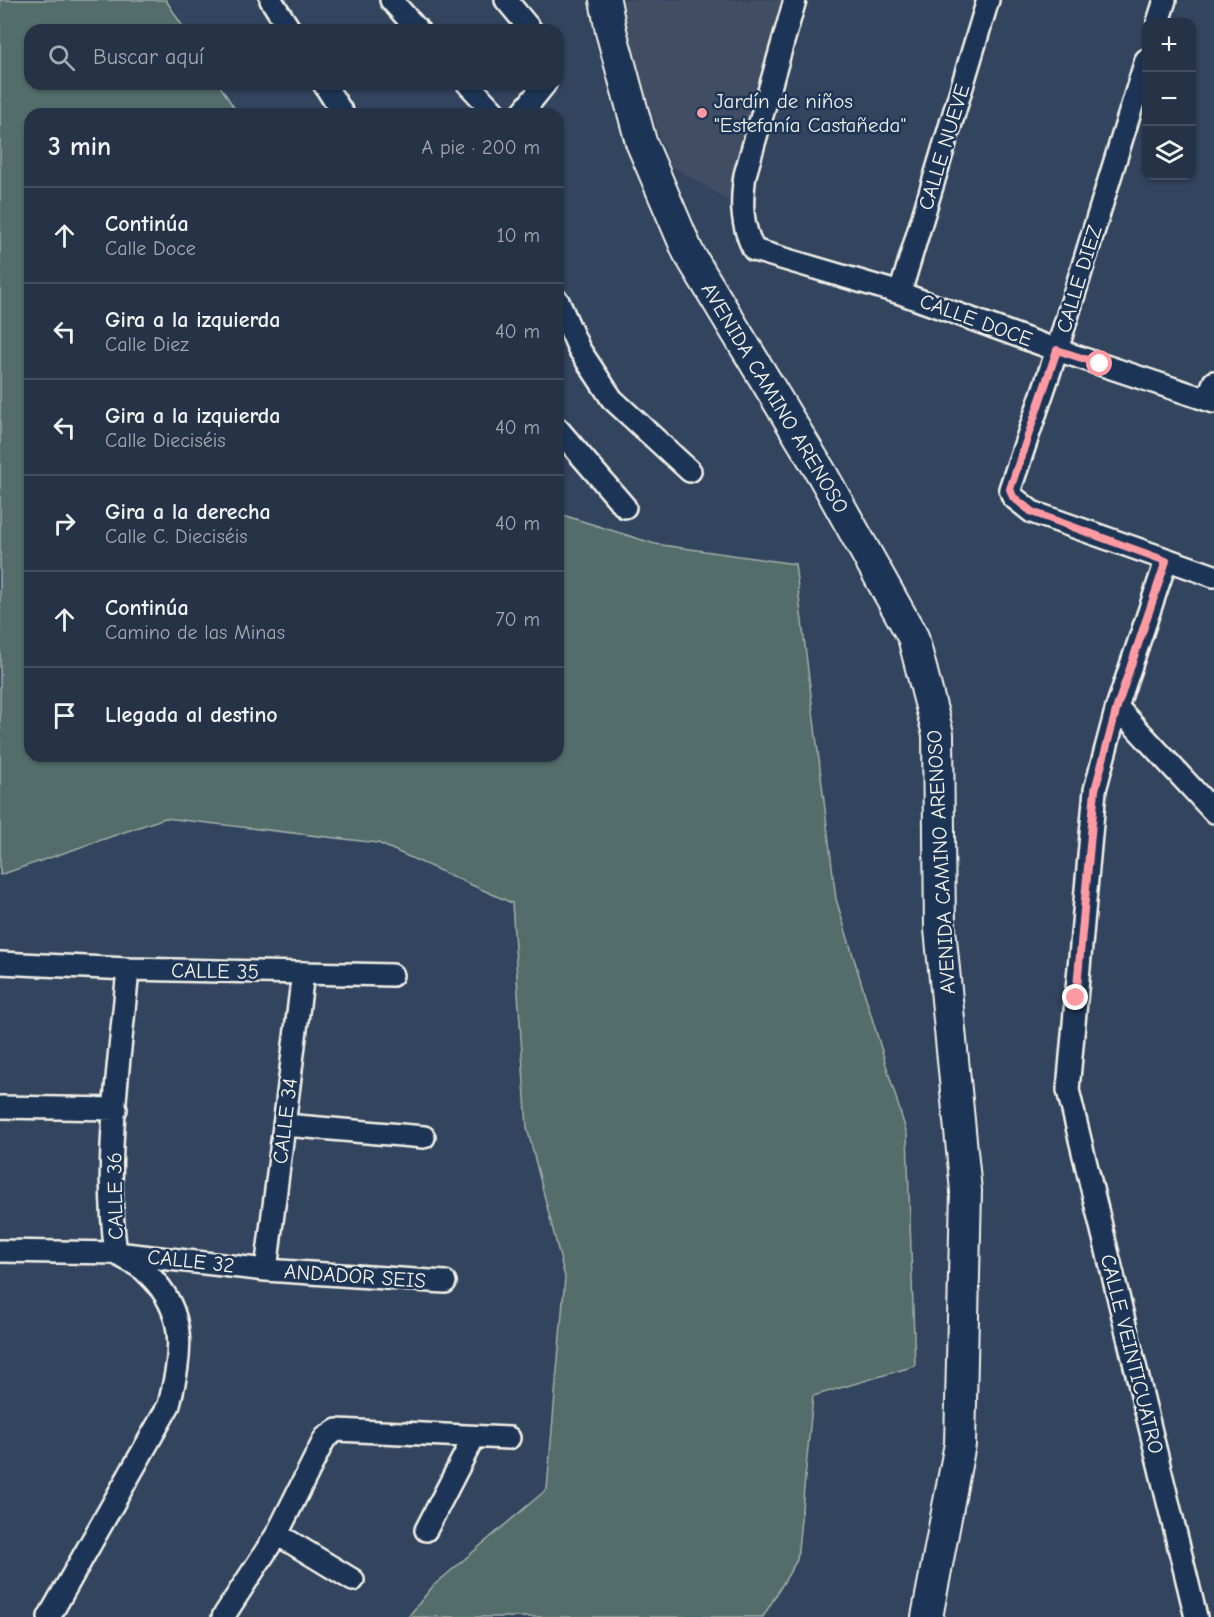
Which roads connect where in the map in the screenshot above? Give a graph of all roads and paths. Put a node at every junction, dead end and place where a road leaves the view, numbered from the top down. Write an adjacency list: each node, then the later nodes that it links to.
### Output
1 (271, 0): 10 (street)
2 (391, 0): 11 (street)
3 (506, 0): 12 (street)
4 (528, 0): 13 (street)
5 (605, 0): 51 (main road, AVENIDA CAMINO ARENOSO)
6 (795, 0): 21 (street, CALLE DOCE)
7 (988, 0): 21 (street, CALLE NUEVE)
8 (1165, 0): 9 (street)
9 (1159, 18)
10 (286, 24)
11 (413, 24)
12 (527, 24)
13 (530, 24)
14 (1142, 72): 23 (street, CALLE DIEZ)
15 (328, 90): 18 (street)
16 (474, 90): 19 (street)
17 (540, 90): 20 (street)
18 (339, 108)
19 (490, 108)
20 (526, 108)
21 (900, 293): 23 (street, CALLE DOCE)
22 (564, 315): 26 (street)
23 (1057, 350): 24 (street, CALLE DOCE); 28 (street, CALLE DIEZ)
24 (1212, 395)
25 (564, 436): 27 (street)
26 (690, 471)
27 (625, 507)
28 (1166, 561): 29 (street); 30 (street, CALLE VEINTICUATRO)
29 (1214, 576)
30 (1117, 707): 31 (street); 52 (street, CALLE VEINTICUATRO)
31 (1214, 812)
32 (0, 963): 33 (street, CALLE 35)
33 (128, 969): 34 (street, CALLE 35); 37 (street, CALLE 36)
34 (303, 973): 35 (street, CALLE 35); 38 (street, CALLE 34)
35 (392, 975)
36 (0, 1107): 37 (street)
37 (116, 1109): 41 (street, CALLE 36)
38 (285, 1125): 39 (street); 42 (street, CALLE 34)
39 (424, 1137)
40 (0, 1251): 41 (street, CALLE 32)
41 (116, 1253): 42 (street, CALLE 32); 49 (street, CALLE 36)
42 (266, 1270): 43 (street, ANDADOR SEIS)
43 (445, 1282)
44 (474, 1437): 45 (street); 46 (street); 47 (street)
45 (509, 1438)
46 (426, 1530)
47 (277, 1534): 48 (street); 50 (street)
48 (353, 1580)
49 (49, 1617)
50 (224, 1617)
51 (927, 1617)
52 (1196, 1617)

